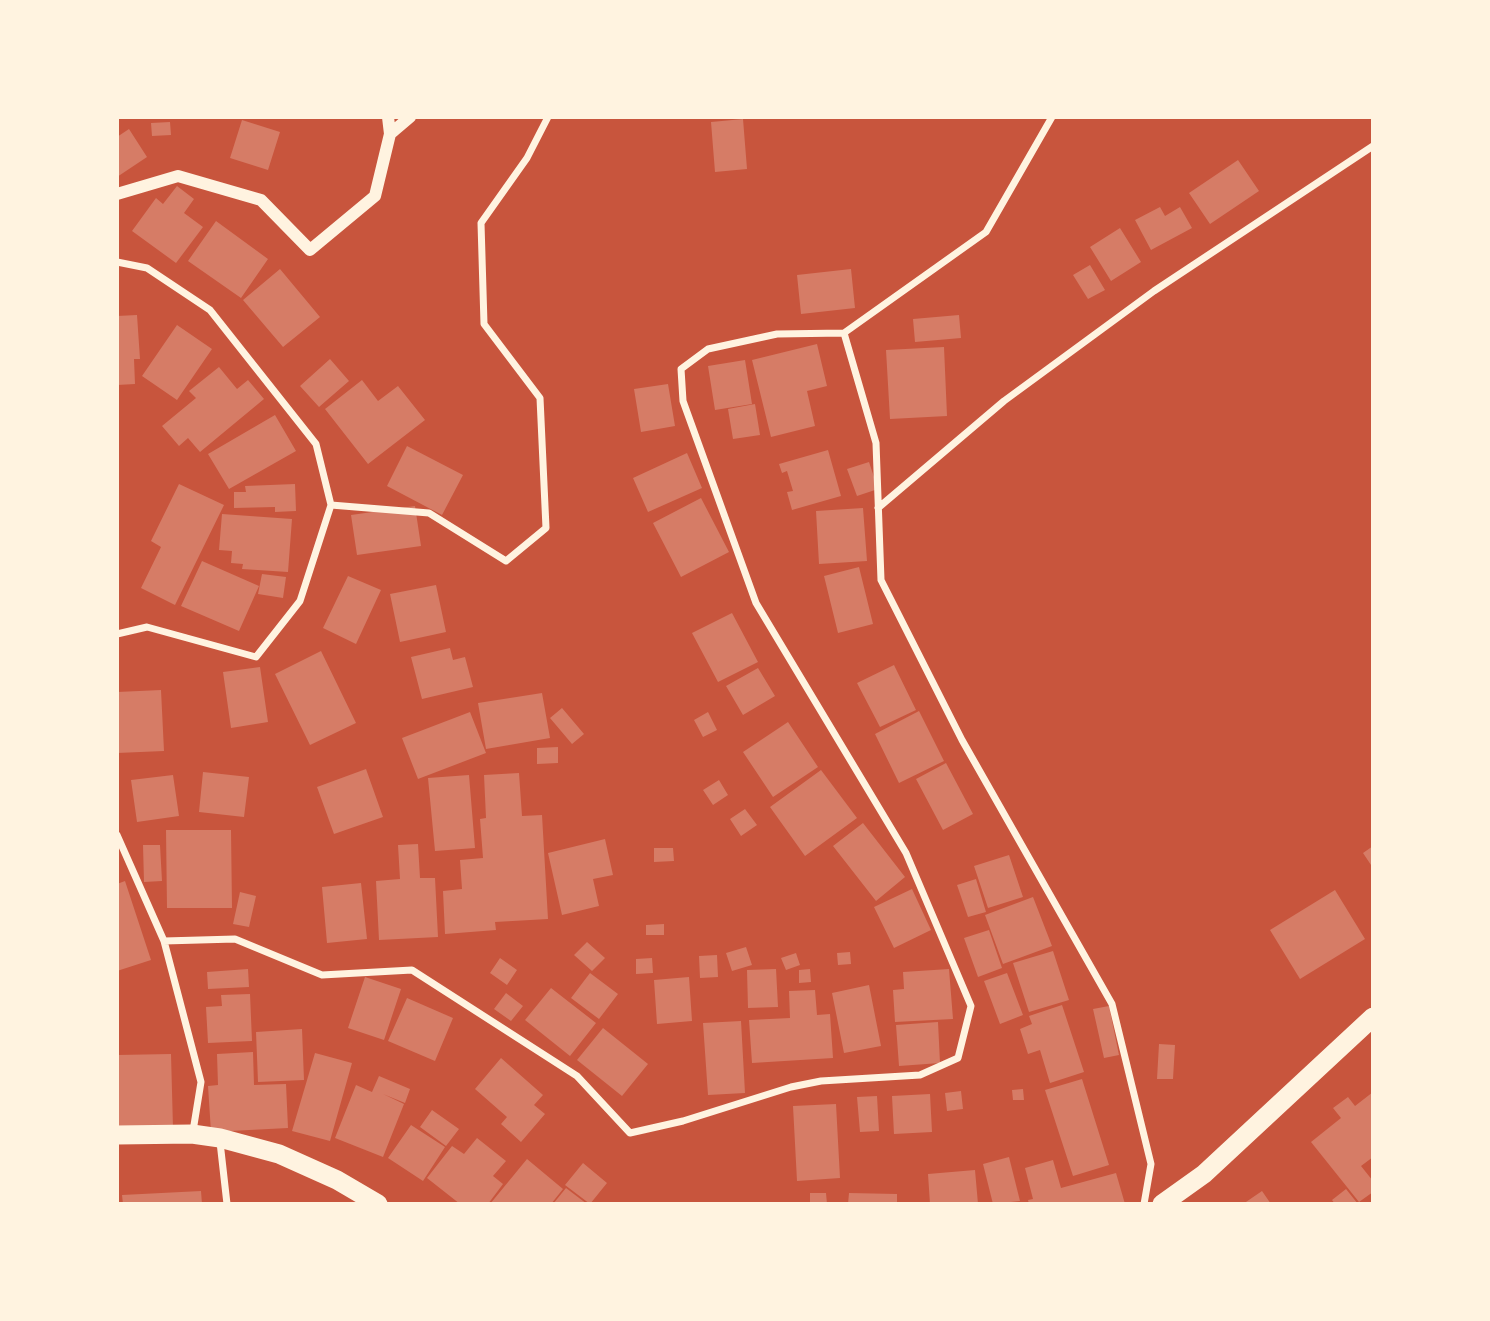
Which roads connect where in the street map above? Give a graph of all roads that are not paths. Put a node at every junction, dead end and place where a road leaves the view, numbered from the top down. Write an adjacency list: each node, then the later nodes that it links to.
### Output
1 (388, 117): 5 (street)
2 (410, 117): 5 (street)
3 (548, 117): 10 (street)
4 (1052, 117): 9 (street)
5 (390, 134): 7 (street)
6 (1373, 146): 11 (street)
7 (117, 194)
8 (117, 262): 10 (street)
9 (844, 333): 11 (street); 14 (street)
10 (331, 505): 12 (street)
11 (878, 508): 21 (street)
12 (117, 634)
13 (117, 835): 14 (street)
14 (164, 941): 16 (street)
15 (1373, 1017): 22 (highway)
16 (192, 1134): 17 (highway); 18 (highway)
17 (117, 1135)
18 (220, 1138): 19 (street); 20 (highway)
19 (227, 1204)
20 (378, 1204)
21 (1144, 1204)
22 (1161, 1204)

